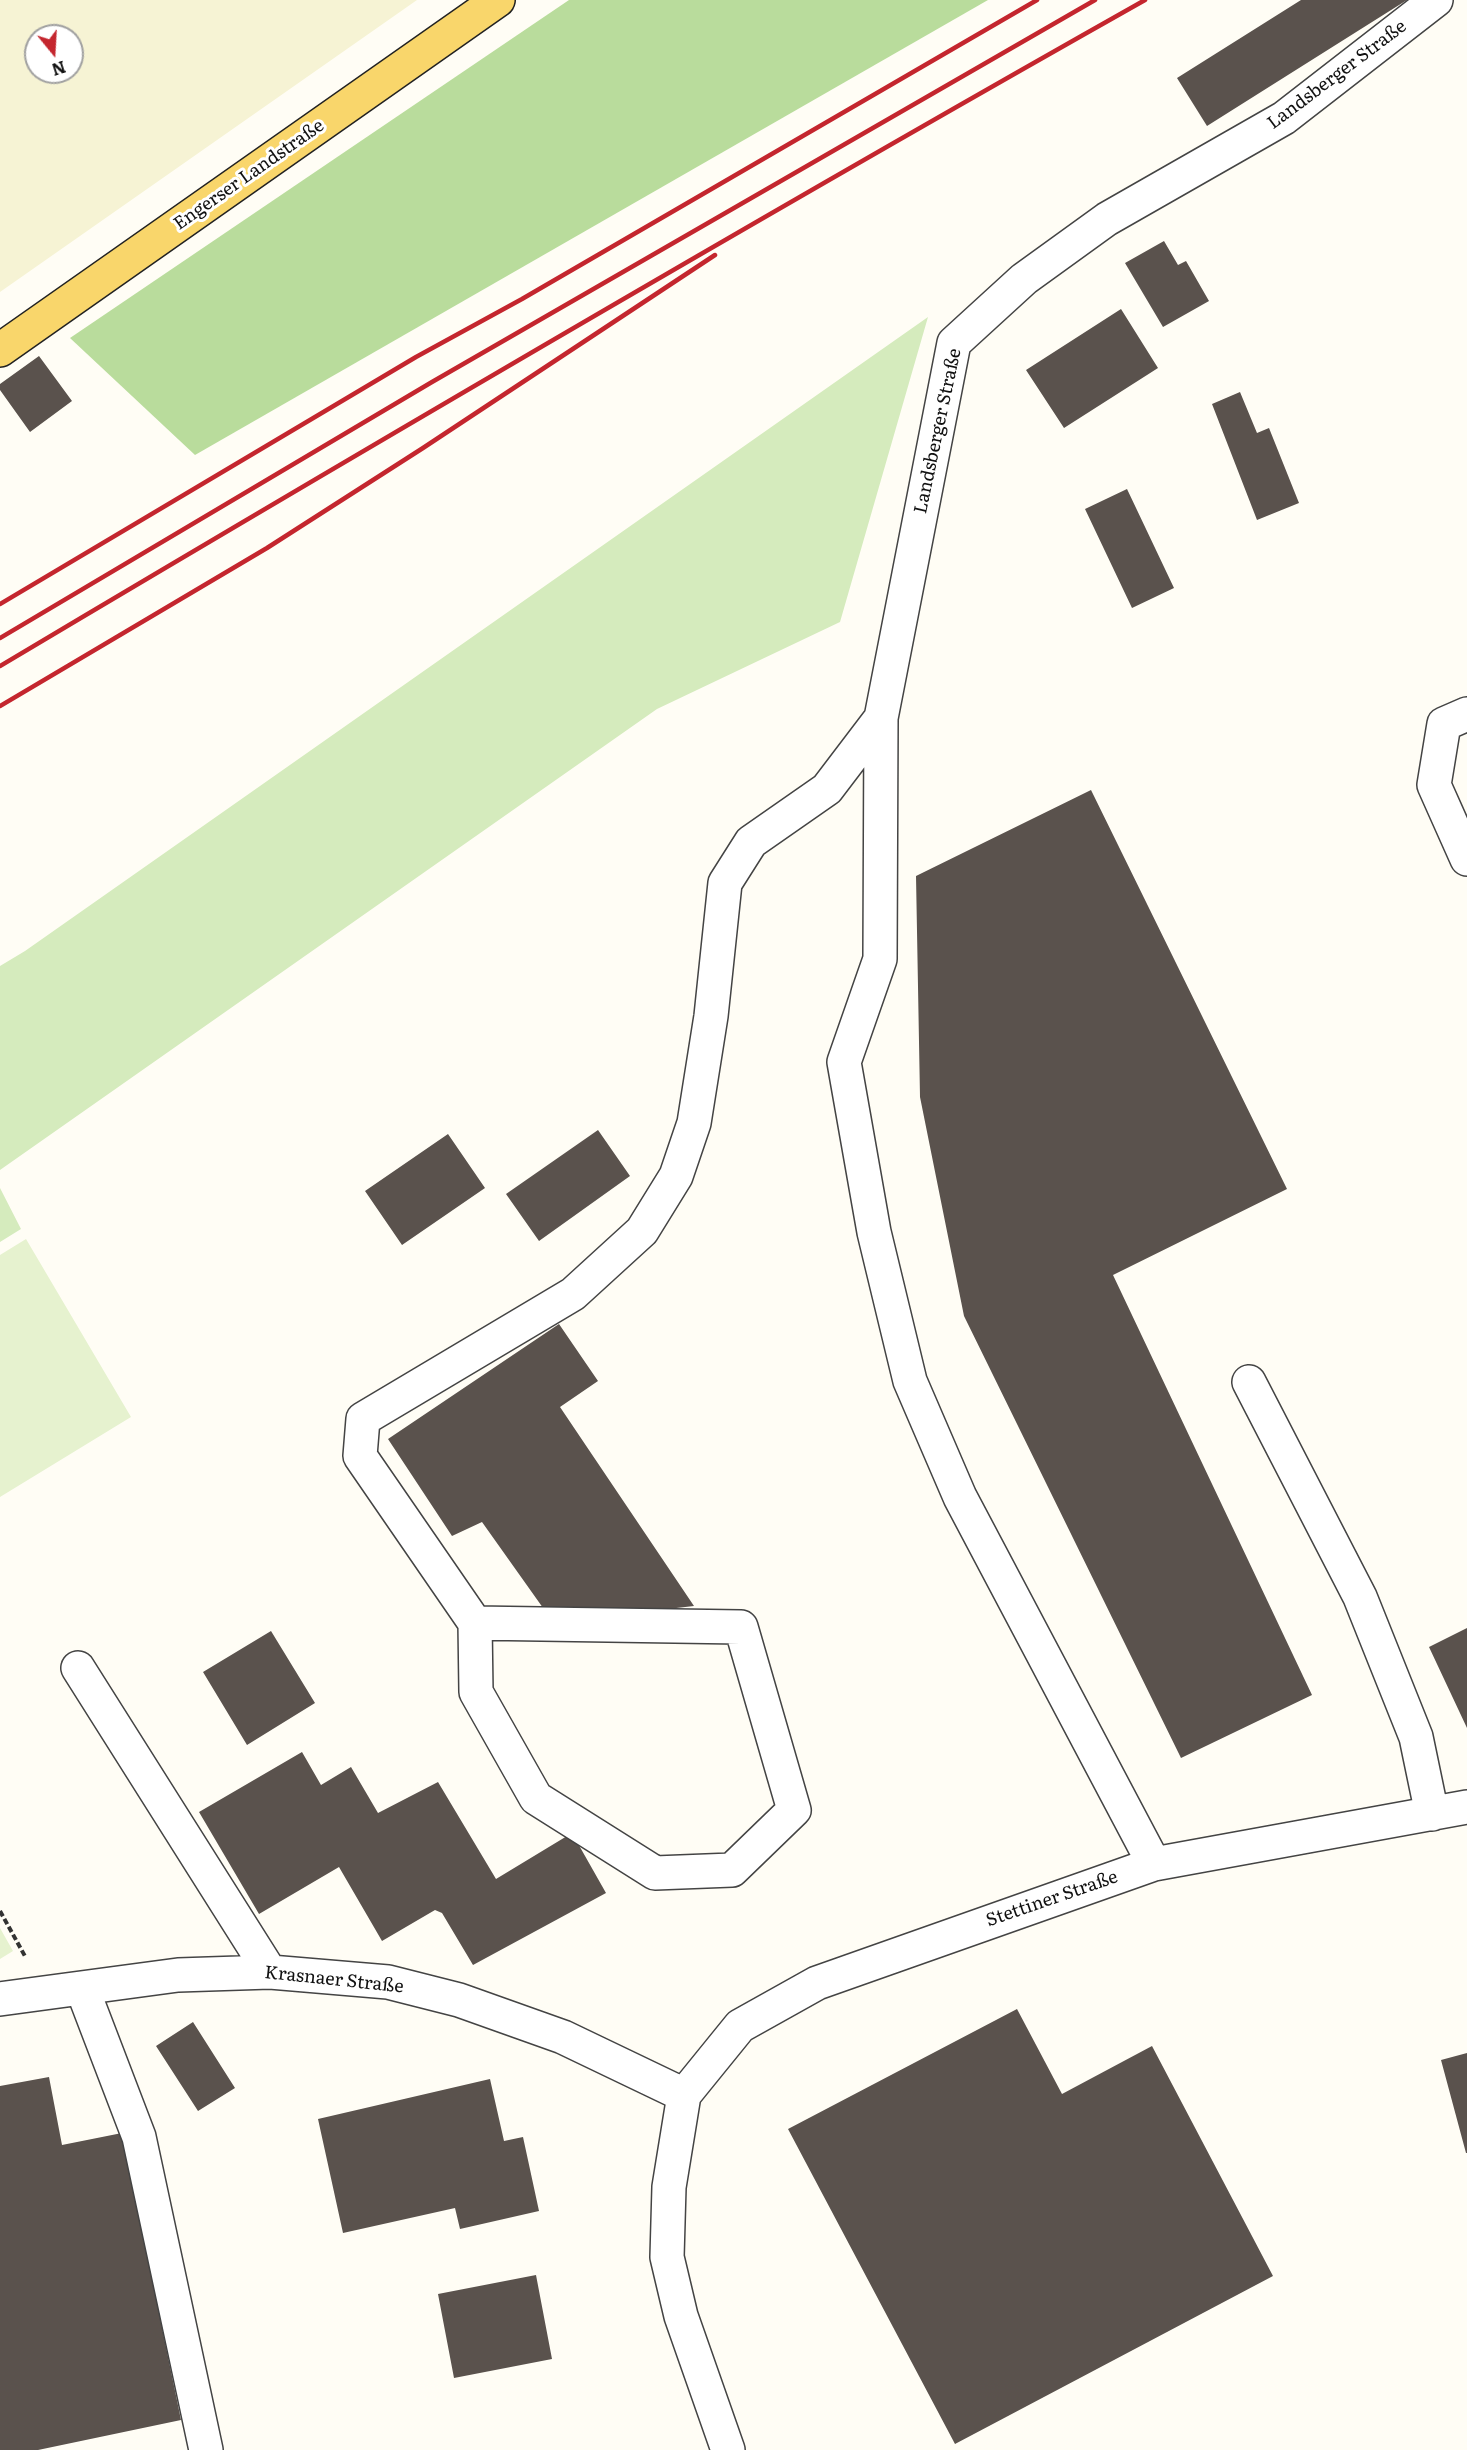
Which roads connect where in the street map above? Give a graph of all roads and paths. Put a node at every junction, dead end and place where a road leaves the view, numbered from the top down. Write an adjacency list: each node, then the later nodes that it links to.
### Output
1 (498, 0): 3 (main road, Engerser Landstraße)
2 (1436, 0): 5 (street, Landsberger Straße)
3 (0, 350)
4 (1467, 714): 6 (street)
5 (881, 718): 8 (street, Landsberger Straße); 12 (street)
6 (1467, 859)
7 (1249, 1382): 11 (street)
8 (475, 1623): 8 (street)
9 (78, 1668): 14 (street)
10 (1467, 1807): 11 (street, Stettiner Straße)
11 (1432, 1814): 12 (street, Stettiner Straße)
12 (1154, 1864): 18 (street, Stettiner Straße)
13 (0, 1911): 16 (path)
14 (270, 1972): 15 (street, Krasnaer Straße); 18 (street, Krasnaer Straße)
15 (82, 1988): 16 (street, Krasnaer Straße); 19 (street)
16 (45, 1993): 17 (street, Krasnaer Straße)
17 (0, 1999)
18 (684, 2095): 20 (street)
19 (206, 2450)
20 (728, 2450)

